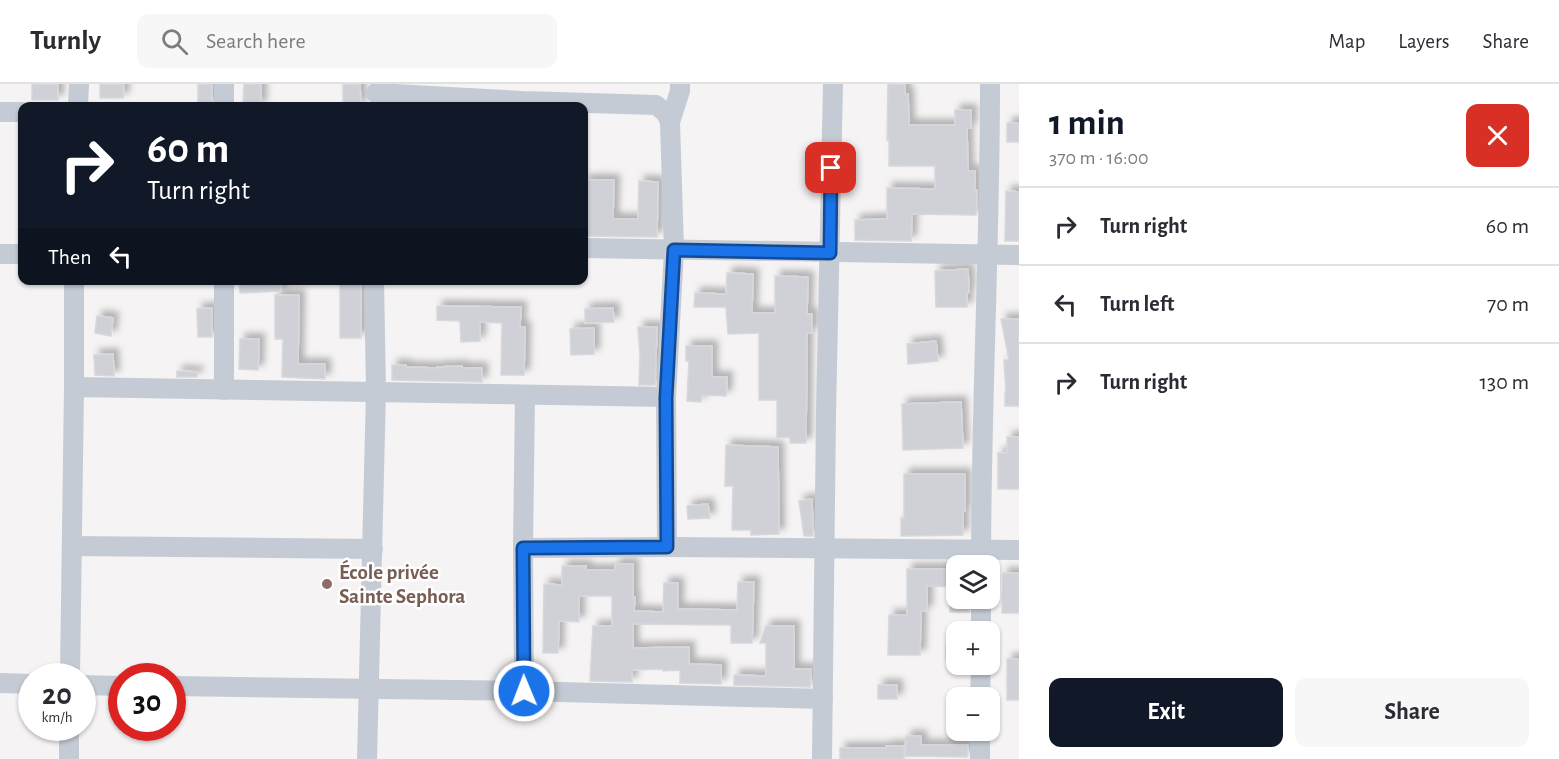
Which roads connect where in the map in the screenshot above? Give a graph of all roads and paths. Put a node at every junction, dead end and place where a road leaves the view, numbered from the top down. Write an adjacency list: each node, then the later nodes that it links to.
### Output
1 (79, 84): 8 (street)
2 (224, 84): 9 (street)
3 (681, 84): 12 (street)
4 (833, 84): 15 (street)
5 (990, 84): 16 (street)
6 (523, 93): 7 (street); 12 (street)
7 (376, 94)
8 (78, 102)
9 (224, 102)
10 (0, 112): 11 (street)
11 (18, 112)
12 (670, 122): 14 (street)
13 (588, 249): 14 (street)
14 (674, 250): 15 (street); 27 (street)
15 (830, 253): 16 (street); 31 (street)
16 (988, 253): 19 (street); 35 (street)
17 (0, 254): 18 (street)
18 (18, 254)
19 (1019, 255)
20 (74, 285): 23 (street)
21 (224, 285): 24 (street)
22 (374, 285): 25 (street)
23 (74, 387): 24 (street); 28 (street)
24 (224, 390): 25 (street)
25 (376, 391): 26 (street); 32 (street)
26 (525, 395): 27 (street); 30 (street)
27 (666, 398): 29 (street)
28 (72, 546): 32 (street); 37 (street)
29 (667, 547): 30 (street); 31 (street)
30 (523, 548): 42 (street)
31 (825, 548): 34 (street); 43 (street)
32 (373, 549): 41 (street)
33 (1019, 550): 36 (street)
34 (946, 555)
35 (981, 555)
36 (992, 555)
37 (70, 663)
38 (0, 683): 39 (street)
39 (18, 684)
40 (186, 687): 41 (street)
41 (369, 689): 42 (street); 47 (street)
42 (524, 691): 43 (street)
43 (823, 699): 48 (street)
44 (69, 741): 46 (street)
45 (980, 741): 49 (street)
46 (69, 759)
47 (367, 759)
48 (822, 759)
49 (980, 759)

